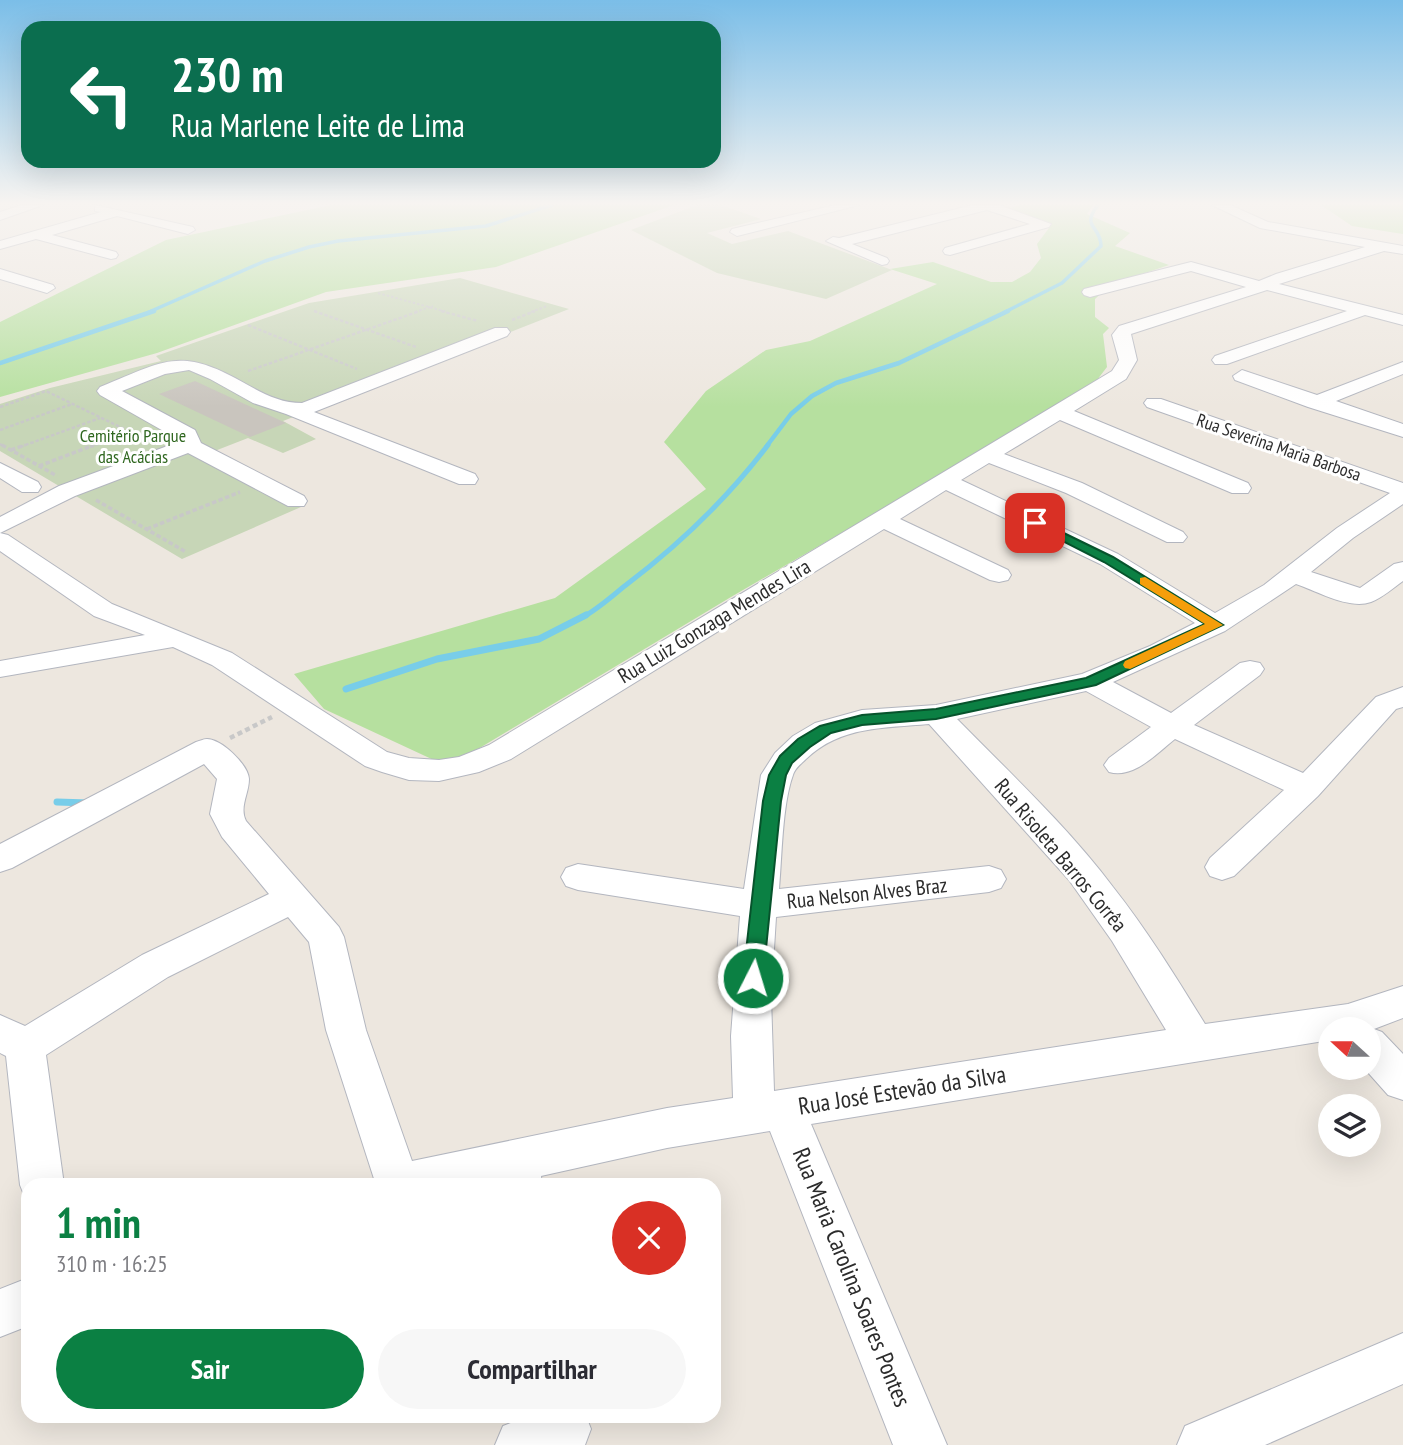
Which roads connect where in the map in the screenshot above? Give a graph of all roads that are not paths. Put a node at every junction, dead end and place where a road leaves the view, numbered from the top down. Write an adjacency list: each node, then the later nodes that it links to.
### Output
1 (1166, 272): 7 (street)
2 (1214, 272): 5 (street)
3 (1298, 272): 5 (street, Rua Luiz Gonzaga Mendes Lira)
4 (0, 274): 6 (street)
5 (1264, 286): 9 (street); 18 (street, Rua Luiz Gonzaga Mendes Lira)
6 (47, 288)
7 (1090, 292)
8 (1403, 302): 9 (street)
9 (1369, 311): 10 (street); 12 (street)
10 (1403, 320)
11 (504, 327): 17 (street)
12 (1221, 360)
13 (1403, 367): 15 (street)
14 (1242, 376): 15 (street)
15 (1315, 402): 19 (street)
16 (1154, 404): 28 (street, Rua Severina Maria Barbosa)
17 (294, 411): 20 (street); 23 (street)
18 (1061, 413): 21 (street, Rua Luiz Gonzaga Mendes Lira); 26 (street)
19 (1403, 431)
20 (189, 445): 27 (street); 30 (street)
21 (989, 456): 24 (street, Rua Luiz Gonzaga Mendes Lira); 31 (street)
22 (5, 460): 25 (street)
23 (467, 479)
24 (947, 482): 29 (street, Rua Luiz Gonzaga Mendes Lira); 36 (street)
25 (30, 487)
26 (1240, 488)
27 (296, 501)
28 (1398, 503): 35 (street, Rua Maria Carolina Soares Pontes)
29 (882, 519): 34 (street); 37 (street, Rua Luiz Gonzaga Mendes Lira)
30 (0, 526)
31 (1175, 537)
32 (0, 540): 37 (street, Rua Luiz Gonzaga Mendes Lira)
33 (1403, 569): 35 (street)
34 (999, 575)
35 (1294, 575): 36 (street, Rua Maria Carolina Soares Pontes)
36 (1216, 625): 40 (street, Rua Maria Carolina Soares Pontes)
37 (176, 638): 38 (street)
38 (0, 669)
39 (1250, 669): 43 (street)
40 (1090, 681): 42 (street, Rua Maria Carolina Soares Pontes); 43 (street)
41 (1403, 696): 45 (street)
42 (936, 714): 51 (street, Rua Maria Carolina Soares Pontes); 56 (street, Rua Risoleta Barros Corrêa)
43 (1174, 727): 44 (street); 45 (street)
44 (1120, 765)
45 (1307, 788): 47 (street)
46 (0, 859): 50 (street)
47 (1222, 867)
48 (578, 877): 51 (street, Rua Nelson Alves Braz)
49 (989, 879): 51 (street, Rua Nelson Alves Braz)
50 (292, 899): 55 (street); 62 (street)
51 (760, 905): 59 (street, Rua Maria Carolina Soares Pontes)
52 (1403, 1002): 53 (street, Rua José Estevão da Silva)
53 (1379, 1017)
54 (1318, 1034): 56 (street, Rua José Estevão da Silva)
55 (12, 1039): 61 (street)
56 (1195, 1043): 59 (street, Rua José Estevão da Silva)
57 (1381, 1058): 58 (street)
58 (1403, 1082)
59 (769, 1112): 60 (street, Rua José Estevão da Silva); 67 (street, Rua Maria Carolina Soares Pontes)
60 (518, 1172): 63 (street, Rua José Estevão da Silva)
61 (41, 1178)
62 (398, 1178)
63 (464, 1178)
64 (21, 1305): 65 (street)
65 (0, 1313)
66 (1403, 1358): 68 (street)
67 (920, 1445)
68 (1205, 1445)

